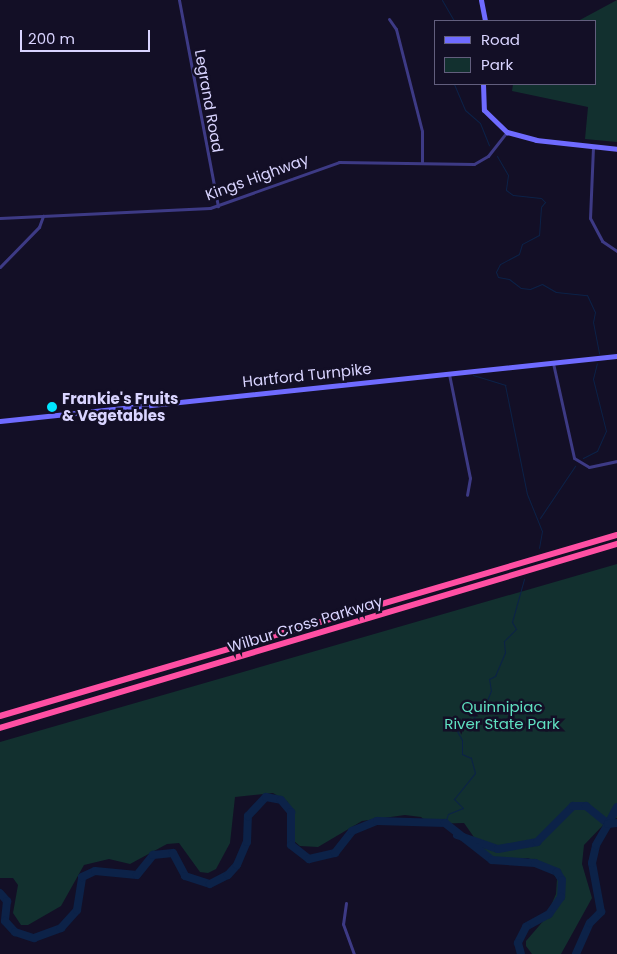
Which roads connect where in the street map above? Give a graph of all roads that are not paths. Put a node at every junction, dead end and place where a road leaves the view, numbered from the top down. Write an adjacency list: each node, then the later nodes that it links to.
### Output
1 (179, 0): 10 (street, Legrand Road)
2 (481, 0): 4 (main road)
3 (389, 19): 9 (street)
4 (485, 20)
5 (483, 85): 6 (main road)
6 (507, 132): 7 (main road); 9 (street, Kings Highway)
7 (594, 147): 8 (main road); 13 (street)
8 (617, 149)
9 (422, 163): 10 (street, Kings Highway)
10 (218, 206): 11 (street, Kings Highway)
11 (43, 216): 12 (street, Kings Highway); 14 (street)
12 (0, 218)
13 (617, 251)
14 (0, 267)
15 (617, 356): 16 (main road, Hartford Turnpike)
16 (553, 363): 17 (main road, Hartford Turnpike); 19 (street)
17 (449, 373): 18 (main road, Hartford Turnpike); 20 (street)
18 (0, 421)
19 (617, 461)
20 (468, 495)
21 (617, 535): 23 (highway, Wilbur Cross Parkway)
22 (617, 544): 24 (highway, Wilbur Cross Parkway)
23 (0, 716)
24 (0, 728)
25 (346, 902): 26 (street)
26 (354, 954)

